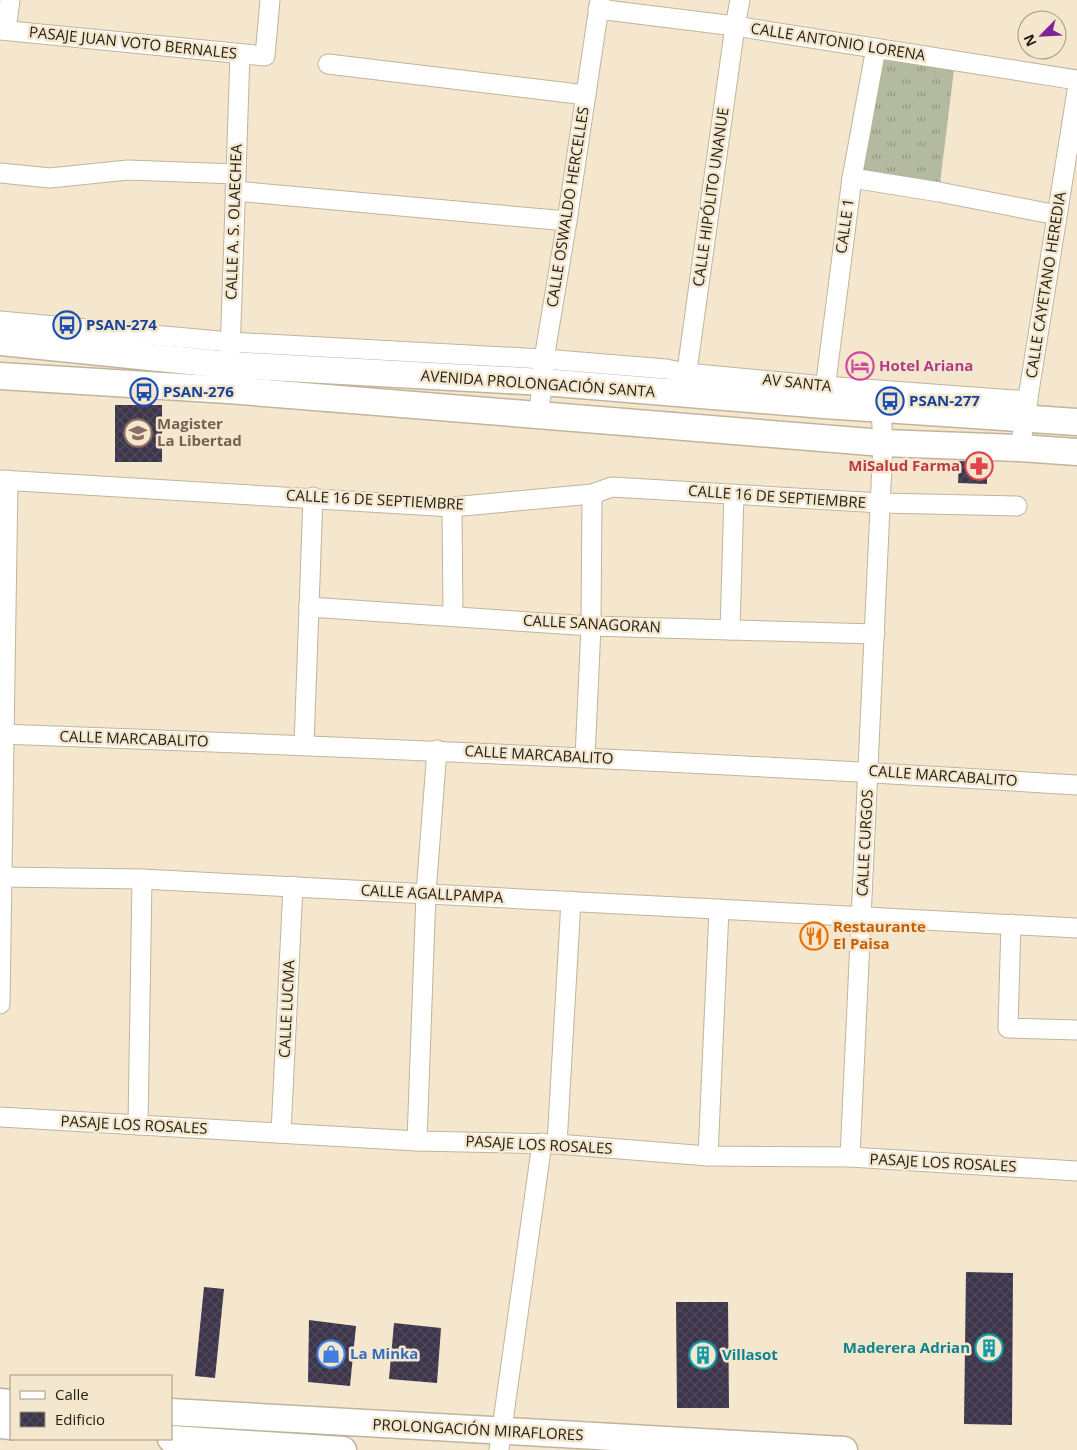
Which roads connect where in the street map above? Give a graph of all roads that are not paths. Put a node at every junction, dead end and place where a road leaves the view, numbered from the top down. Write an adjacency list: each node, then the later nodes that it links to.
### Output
1 (10, 0): 6 (street)
2 (270, 0): 8 (street, PASAJE JUAN VOTO BERNALES)
3 (740, 0): 5 (street, CALLE HIPÓLITO UNANUE)
4 (599, 4): 5 (street, CALLE ANTONIO LORENA); 12 (street, CALLE OSWALDO HERCELLES)
5 (735, 26): 7 (street, CALLE ANTONIO LORENA); 23 (street, CALLE HIPÓLITO UNANUE)
6 (3, 30): 8 (street, PASAJE JUAN VOTO BERNALES)
7 (876, 48): 10 (street, CALLE ANTONIO LORENA); 14 (street, CALLE 1)
8 (240, 54): 15 (street, CALLE A. S. OLAECHEA)
9 (328, 64): 12 (street)
10 (1077, 80)
11 (1077, 91): 16 (street, CALLE CAYETANO HEREDIA)
12 (586, 95): 17 (street, CALLE OSWALDO HERCELLES)
13 (0, 173): 15 (street)
14 (852, 178): 16 (street); 24 (street, CALLE 1)
15 (236, 183): 17 (street); 20 (street, CALLE A. S. OLAECHEA)
16 (1057, 215): 26 (street, CALLE CAYETANO HEREDIA)
17 (567, 220): 21 (street, CALLE OSWALDO HERCELLES)
18 (0, 321): 20 (street, AVENIDA PROLONGACIÓN SANTA)
19 (0, 342): 20 (street, AVENIDA PROLONGACIÓN SANTA)
20 (229, 366): 21 (street, AVENIDA PROLONGACIÓN SANTA); 22 (street, AVENIDA PROLONGACIÓN SANTA); 27 (street, AVENIDA PROLONGACIÓN SANTA)
21 (543, 370): 23 (street, AVENIDA PROLONGACIÓN SANTA); 27 (street, CALLE OSWALDO HERCELLES)
22 (0, 376)
23 (685, 383): 24 (street, AVENIDA PROLONGACIÓN SANTA)
24 (824, 396): 25 (street, AVENIDA PROLONGACIÓN SANTA); 26 (street, AV SANTA)
25 (881, 409): 26 (street, AVENIDA PROLONGACIÓN SANTA); 29 (street, CALLE CURGOS)
26 (1026, 410): 28 (street, AVENIDA PROLONGACIÓN SANTA); 30 (street, CALLE CAYETANO HEREDIA)
27 (538, 415): 29 (street, AVENIDA PROLONGACIÓN SANTA)
28 (1077, 422)
29 (883, 443): 30 (street, AVENIDA PROLONGACIÓN SANTA); 36 (street, CALLE CURGOS)
30 (1020, 448): 31 (street, AVENIDA PROLONGACIÓN SANTA)
31 (1077, 452)
32 (4, 480): 35 (street, CALLE 16 DE SEPTIEMBRE); 39 (street)
33 (592, 494): 34 (street, CALLE 16 DE SEPTIEMBRE); 37 (street, CALLE 16 DE SEPTIEMBRE); 42 (street)
34 (734, 494): 36 (street, CALLE 16 DE SEPTIEMBRE); 43 (street)
35 (313, 497): 37 (street, CALLE 16 DE SEPTIEMBRE); 40 (street)
36 (881, 503): 38 (street, CALLE 16 DE SEPTIEMBRE); 44 (street, CALLE CURGOS)
37 (452, 506): 41 (street)
38 (1017, 506)
39 (3, 607): 45 (street)
40 (309, 607): 41 (street, CALLE SANAGORAN); 46 (street)
41 (453, 616): 42 (street, CALLE SANAGORAN)
42 (591, 626): 43 (street, CALLE SANAGORAN); 48 (street)
43 (730, 630): 44 (street, CALLE SANAGORAN)
44 (875, 634): 49 (street, CALLE CURGOS)
45 (2, 734): 46 (street, CALLE MARCABALITO); 51 (street)
46 (304, 745): 47 (street, CALLE MARCABALITO)
47 (437, 750): 48 (street, CALLE MARCABALITO); 54 (street)
48 (585, 758): 49 (street, CALLE MARCABALITO)
49 (869, 772): 50 (street, CALLE MARCABALITO); 57 (street, CALLE CURGOS)
50 (1077, 785)
51 (2, 878): 52 (street, CALLE AGALLPAMPA); 60 (street)
52 (142, 878): 53 (street, CALLE AGALLPAMPA); 63 (street)
53 (293, 886): 54 (street, CALLE AGALLPAMPA); 64 (street, CALLE LUCMA)
54 (426, 893): 55 (street, CALLE AGALLPAMPA); 65 (street)
55 (571, 901): 56 (street, CALLE AGALLPAMPA); 66 (street)
56 (719, 909): 57 (street, CALLE AGALLPAMPA); 67 (street)
57 (862, 916): 58 (street, CALLE AGALLPAMPA); 68 (street, CALLE CURGOS)
58 (1011, 924): 59 (street, CALLE AGALLPAMPA); 61 (street)
59 (1077, 928)
60 (0, 1004)
61 (1077, 1030)
62 (0, 1118): 63 (street, PASAJE LOS ROSALES)
63 (138, 1125): 64 (street, PASAJE LOS ROSALES)
64 (281, 1133): 65 (street, PASAJE LOS ROSALES)
65 (417, 1140): 66 (street, PASAJE LOS ROSALES)
66 (550, 1144): 67 (street, PASAJE LOS ROSALES); 71 (street)
67 (708, 1156): 68 (street, PASAJE LOS ROSALES)
68 (850, 1157): 69 (street, PASAJE LOS ROSALES)
69 (1077, 1171)
70 (173, 1412): 71 (street, PROLONGACIÓN MIRAFLORES); 72 (street)
71 (500, 1441): 74 (street, PROLONGACIÓN MIRAFLORES)
72 (172, 1442): 73 (street)
73 (343, 1450)
74 (844, 1450)

